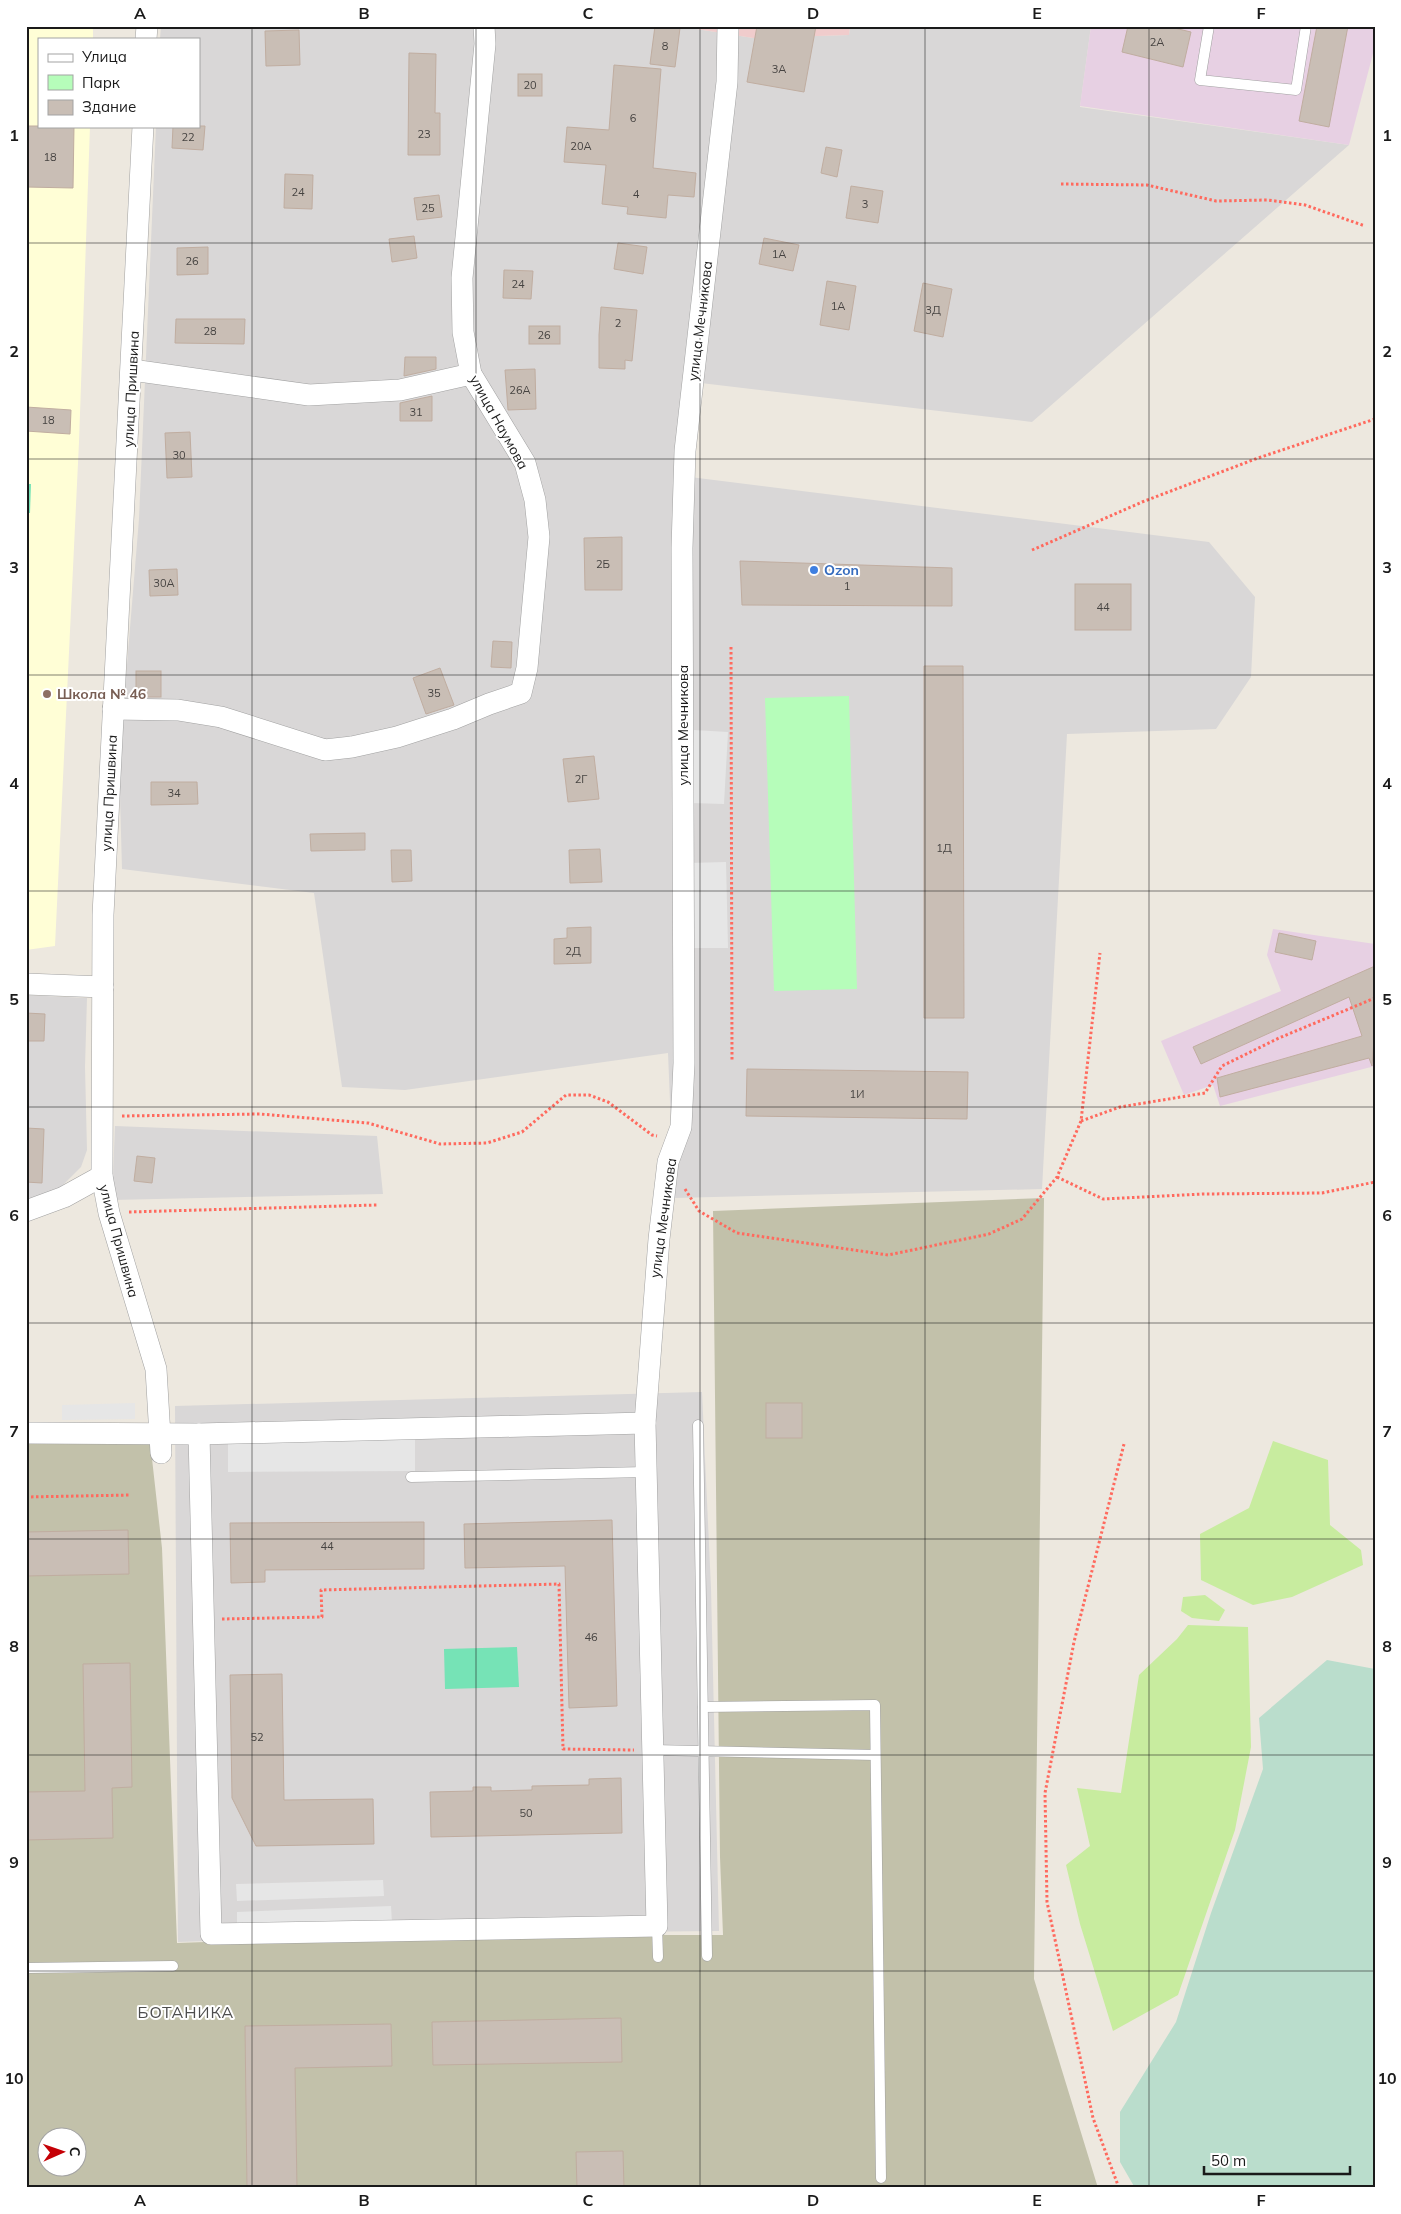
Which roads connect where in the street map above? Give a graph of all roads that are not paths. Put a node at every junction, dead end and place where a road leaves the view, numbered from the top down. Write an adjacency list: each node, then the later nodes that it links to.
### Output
1 (484, 26): 7 (street, улица Наумова)
2 (728, 26): 13 (street, улица Мечникова)
3 (1209, 26): 4 (lane)
4 (1306, 26)
5 (142, 128): 6 (street, улица Пришвина)
6 (132, 370): 7 (street); 8 (street, улица Пришвина)
7 (471, 374): 8 (street, улица Наумова)
8 (113, 709): 10 (street, улица Пришвина)
9 (26, 984): 10 (street)
10 (104, 987): 11 (street, улица Пришвина)
11 (102, 1176): 12 (street); 17 (street, улица Пришвина)
12 (26, 1211)
13 (645, 1423): 16 (street); 18 (street, улица Мечникова)
14 (698, 1425): 20 (lane)
15 (26, 1433): 17 (street)
16 (199, 1434): 17 (street); 24 (street)
17 (160, 1443)
18 (646, 1472): 19 (lane); 21 (street, улица Мечникова)
19 (411, 1477)
20 (703, 1707): 22 (lane); 23 (lane)
21 (654, 1750): 22 (lane); 24 (street, улица Мечникова)
22 (704, 1751): 23 (lane); 25 (lane)
23 (875, 1755): 29 (lane)
24 (657, 1926): 26 (lane)
25 (707, 1956)
26 (658, 1957)
27 (173, 1966): 28 (lane)
28 (26, 1968)
29 (881, 2178)

